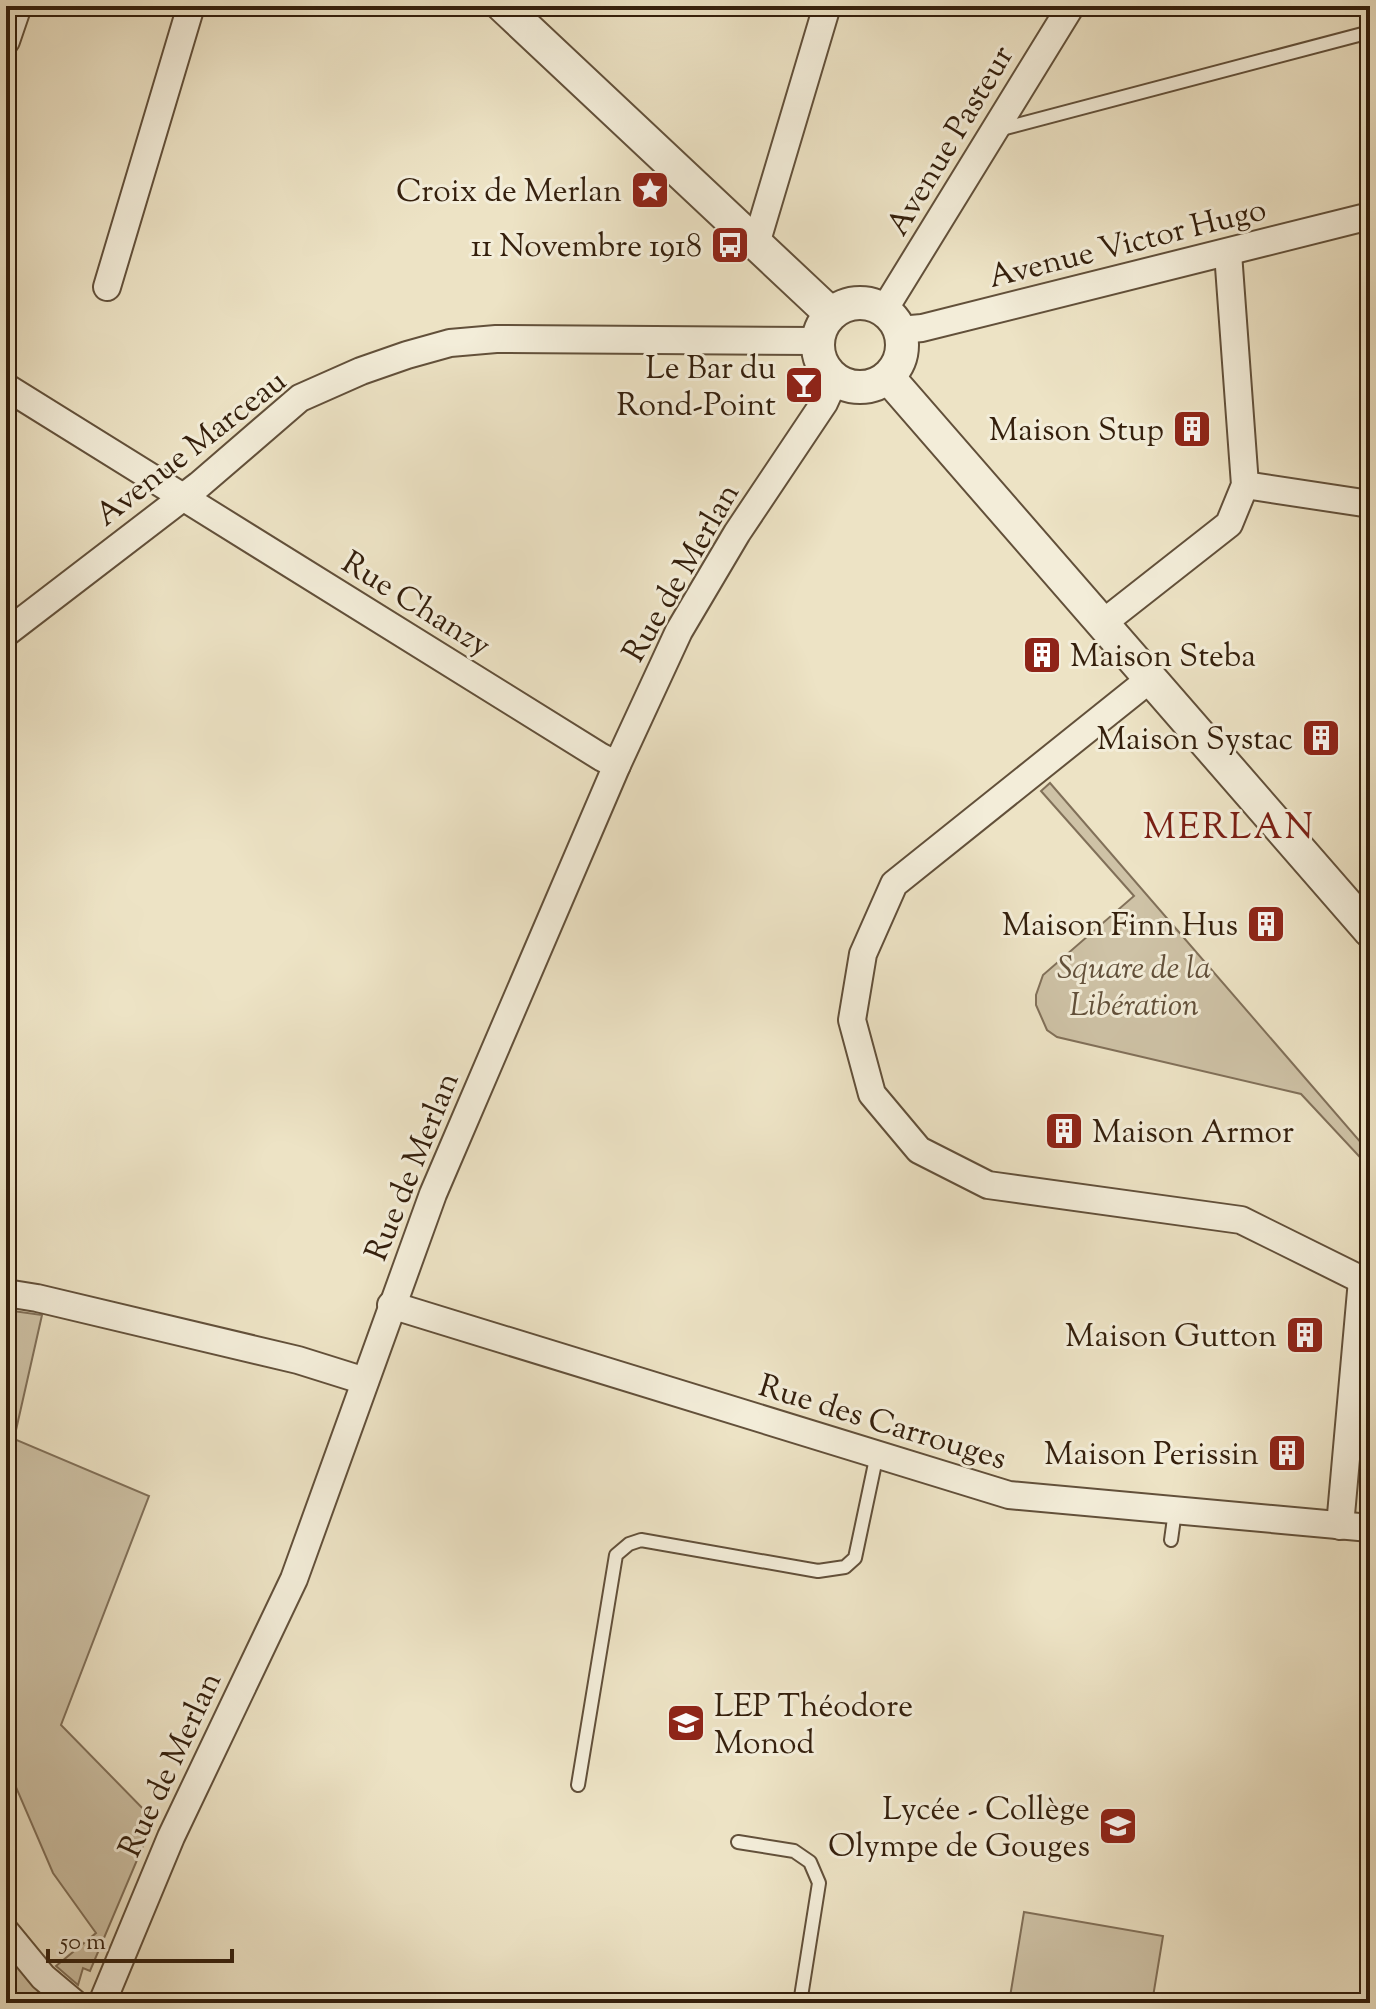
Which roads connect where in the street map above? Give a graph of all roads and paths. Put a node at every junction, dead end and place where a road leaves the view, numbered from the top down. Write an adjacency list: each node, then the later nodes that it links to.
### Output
1 (18, 6): 7 (street)
2 (191, 6): 12 (street)
3 (503, 6): 10 (street)
4 (827, 6): 10 (street)
5 (1071, 6): 8 (street, Avenue Pasteur)
6 (1370, 32): 8 (lane)
7 (6, 41)
8 (994, 131): 13 (street, Avenue Pasteur)
9 (1370, 216): 11 (street, Avenue Victor Hugo)
10 (756, 244): 14 (street)
11 (1228, 253): 13 (street, Avenue Victor Hugo); 18 (street)
12 (107, 287)
13 (892, 320): 14 (street); 15 (street)
14 (824, 327): 16 (street); 19 (street, Avenue Marceau)
15 (888, 377): 16 (street); 21 (street)
16 (835, 379): 24 (street, Rue de Merlan)
17 (6, 387): 19 (street, Rue Chanzy)
18 (1245, 485): 20 (street); 21 (street)
19 (183, 498): 22 (street, Avenue Marceau); 24 (street, Rue Chanzy)
20 (1370, 504)
21 (1103, 623): 23 (street)
22 (6, 633)
23 (1150, 679): 25 (street); 26 (street)
24 (617, 765): 28 (street, Rue de Merlan)
25 (1370, 931)
26 (1366, 1277): 32 (street)
27 (6, 1293): 29 (street)
28 (391, 1305): 29 (street, Rue de Merlan); 30 (street, Rue des Carrouges)
29 (365, 1381): 39 (street, Rue de Merlan)
30 (877, 1454): 31 (street, Rue des Carrouges); 35 (lane)
31 (1175, 1511): 32 (street, Rue des Carrouges); 34 (lane)
32 (1340, 1526): 33 (street, Rue des Carrouges)
33 (1370, 1528)
34 (1171, 1540)
35 (578, 1785)
36 (738, 1842): 40 (lane)
37 (6, 1932): 38 (street)
38 (74, 2003)
39 (102, 2003)
40 (800, 2003)

